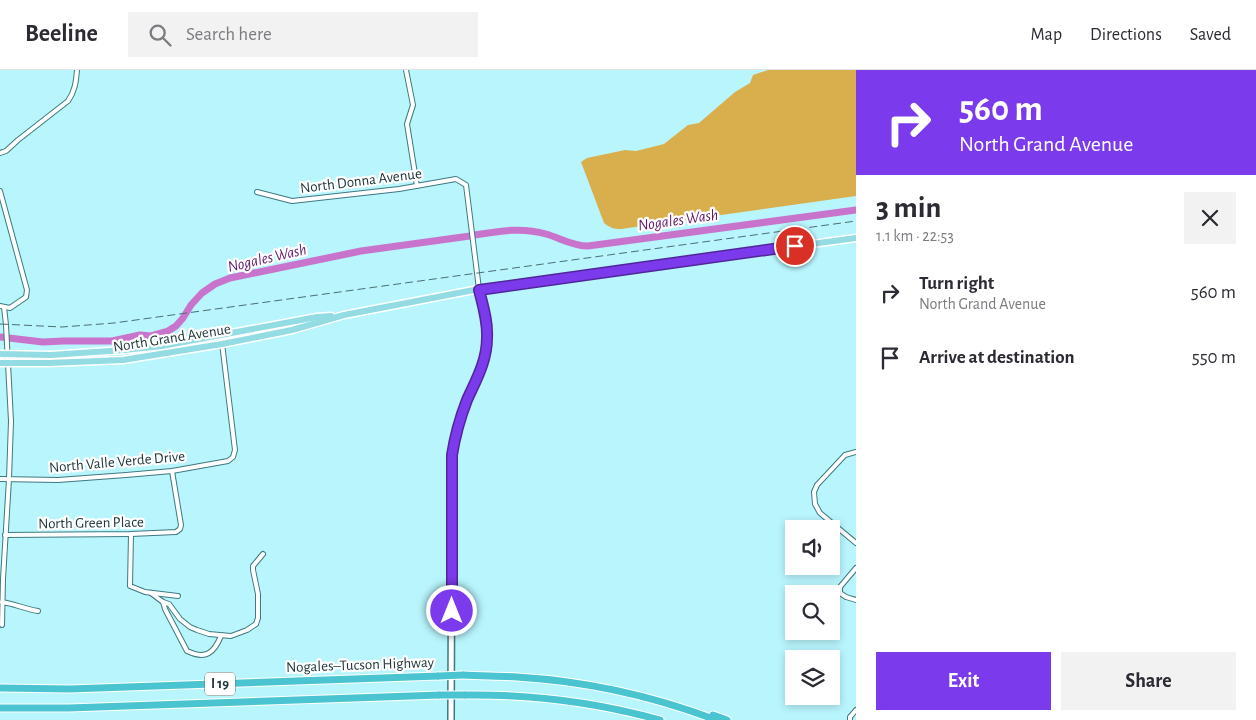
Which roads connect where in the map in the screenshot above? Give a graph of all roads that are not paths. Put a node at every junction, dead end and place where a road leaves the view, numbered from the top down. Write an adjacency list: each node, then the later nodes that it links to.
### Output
1 (77, 70): 3 (street)
2 (406, 70): 4 (street)
3 (0, 153)
4 (417, 186): 6 (street, North Donna Avenue); 8 (street, North Donna Avenue)
5 (0, 191): 9 (street)
6 (257, 192)
7 (856, 238): 8 (main road, North Grand Avenue)
8 (479, 290): 10 (main road, North Grand Avenue); 39 (street)
9 (2, 306): 14 (street)
10 (344, 316): 11 (main road, North Grand Avenue); 12 (main road, North Grand Avenue)
11 (221, 335): 12 (street); 14 (main road, North Grand Avenue)
12 (222, 344): 16 (main road, North Grand Avenue); 18 (street, North Valle Verde Drive)
13 (0, 354): 14 (main road, North Grand Avenue)
14 (8, 354): 16 (street)
15 (0, 363): 16 (main road, North Grand Avenue)
16 (8, 363): 20 (street)
17 (856, 452): 23 (street)
18 (172, 470): 20 (street, North Valle Verde Drive); 21 (street, North Green Place)
19 (0, 479): 20 (street, North Valle Verde Drive)
20 (10, 479): 22 (street)
21 (132, 534): 22 (street, North Green Place); 27 (street)
22 (5, 535): 26 (street)
23 (856, 542)
24 (263, 554): 34 (street)
25 (856, 568): 29 (street)
26 (1, 579): 30 (street)
27 (151, 593): 28 (street); 31 (street)
28 (178, 596)
29 (856, 600)
30 (2, 602): 32 (street); 33 (street)
31 (163, 602): 34 (street); 34 (street)
32 (38, 611)
33 (2, 625)
34 (221, 636)
35 (586, 685): 36 (highway, Nogales–Tucson Highway / I 19, bridge); 41 (highway, Nogales–Tucson Highway / I 19); 42 (highway)
36 (0, 688)
37 (0, 708): 40 (highway, I 19, bridge)
38 (856, 710): 43 (street)
39 (452, 720)
40 (660, 720)
41 (716, 720)
42 (726, 720)
43 (850, 720)

